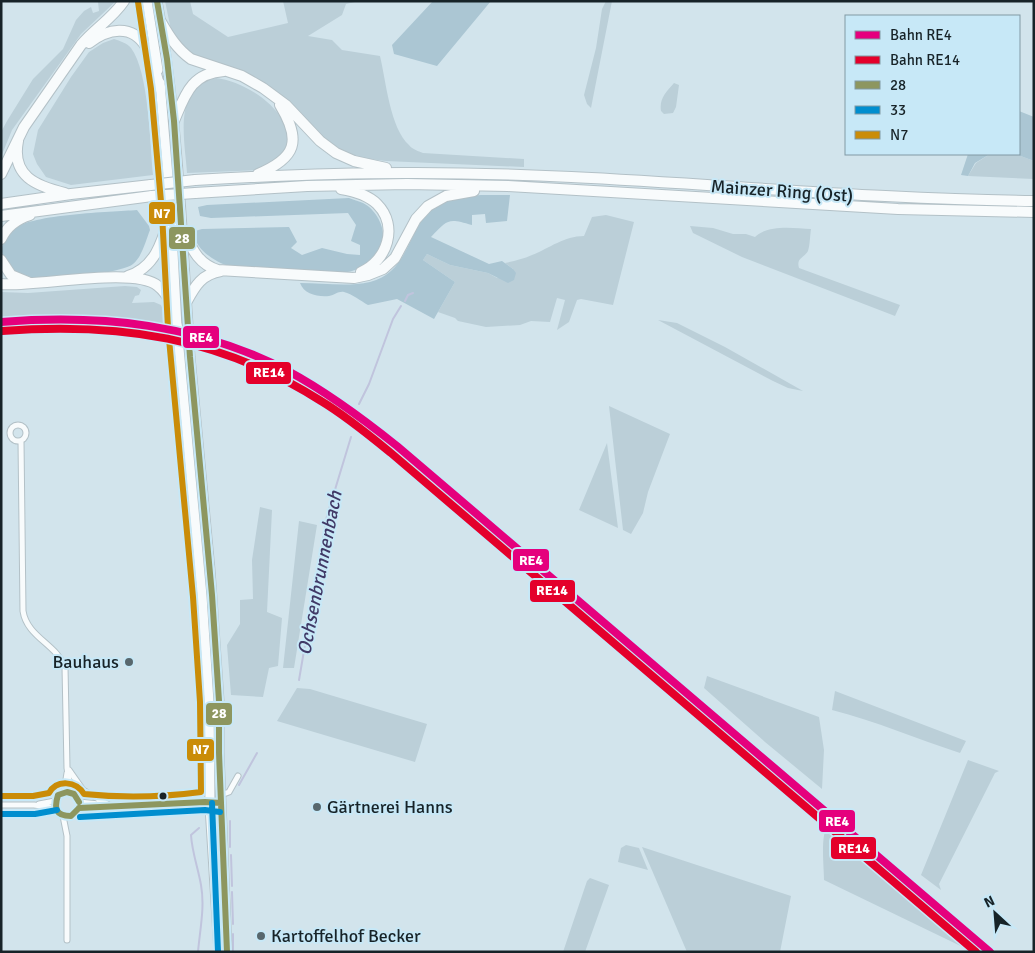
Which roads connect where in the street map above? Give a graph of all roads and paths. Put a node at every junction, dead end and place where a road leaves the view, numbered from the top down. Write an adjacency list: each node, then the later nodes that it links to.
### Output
1 (124, 1): 5 (highway)
2 (147, 1): 7 (main road)
3 (157, 1): 4 (main road)
4 (161, 22): 6 (highway); 9 (main road)
5 (73, 57): 7 (highway); 10 (highway)
6 (230, 72): 8 (highway); 9 (highway)
7 (160, 88): 20 (main road)
8 (273, 96): 11 (highway); 13 (highway)
9 (174, 121): 23 (main road)
10 (19, 136): 12 (highway); 16 (highway)
11 (407, 173): 13 (highway); 17 (highway, Mainzer Ring (Ost))
12 (1, 174)
13 (252, 177): 16 (highway, bridge)
14 (307, 186): 15 (highway); 19 (highway, bridge); 28 (highway)
15 (508, 186): 21 (highway, Mainzer Ring (Ost)); 28 (highway)
16 (71, 194): 18 (highway)
17 (1034, 201)
18 (1, 204)
19 (64, 206): 22 (highway); 24 (highway)
20 (171, 212): 27 (highway); 32 (main road)
21 (1034, 212)
22 (1, 216)
23 (182, 228): 26 (highway); 31 (main road)
24 (1, 239)
25 (1, 260): 29 (highway)
26 (224, 271): 28 (highway); 31 (highway)
27 (125, 277): 29 (highway); 32 (highway)
28 (338, 278)
29 (34, 283): 30 (highway)
30 (1, 284)
31 (187, 301): 38 (main road)
32 (177, 327): 40 (main road)
33 (20, 441): 34 (street)
34 (67, 768): 36 (street); 37 (street); 44 (street)
35 (238, 776): 38 (street)
36 (64, 792): 37 (street); 39 (street)
37 (71, 793): 43 (street)
38 (221, 799): 40 (street); 51 (main road)
39 (55, 801): 42 (street); 45 (street)
40 (210, 803): 44 (street); 50 (main road)
41 (1, 805): 42 (street)
42 (34, 805): 45 (street)
43 (79, 805): 44 (street); 47 (street)
44 (109, 805)
45 (55, 808): 46 (street)
46 (63, 816): 47 (street); 48 (street)
47 (70, 816): 48 (street)
48 (67, 836): 49 (street)
49 (67, 940)
50 (219, 952)
51 (227, 952)

